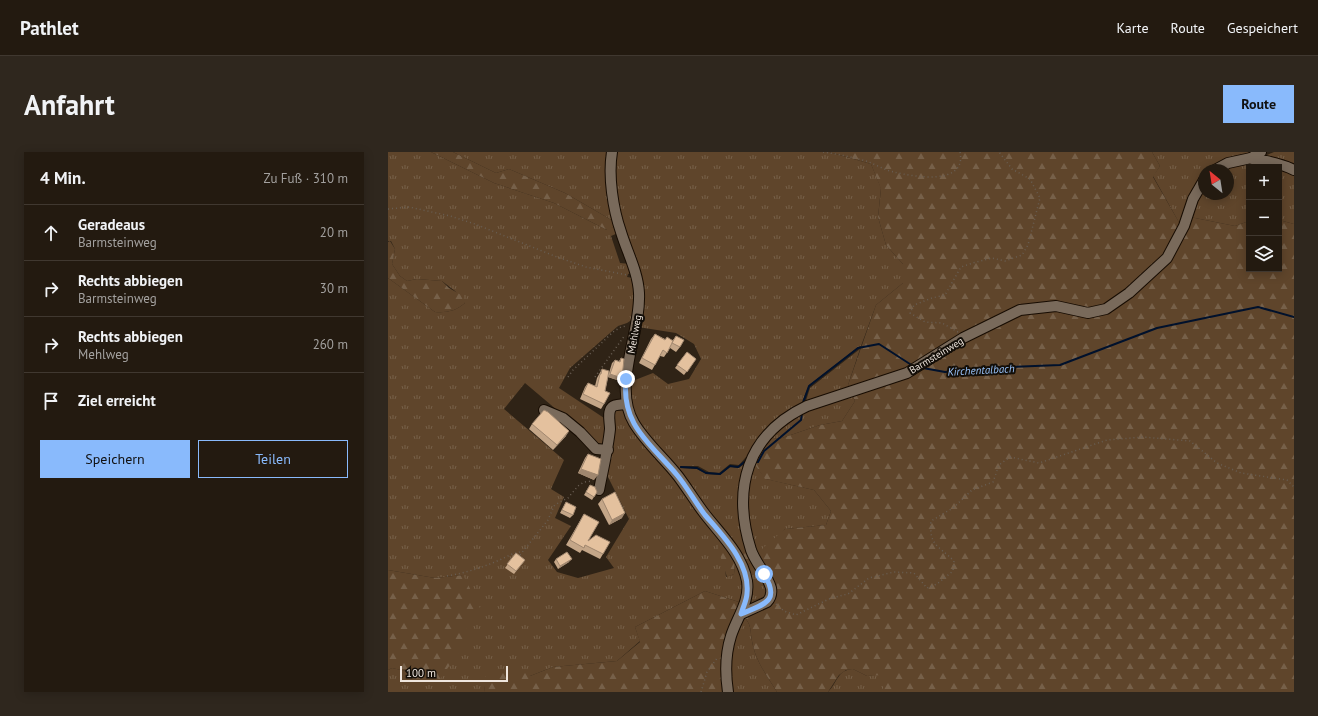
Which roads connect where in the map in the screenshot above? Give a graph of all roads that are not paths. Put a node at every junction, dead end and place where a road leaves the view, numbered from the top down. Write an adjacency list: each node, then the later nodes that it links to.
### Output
1 (612, 152): 7 (street, Mehlweg)
2 (1261, 152): 3 (street)
3 (1251, 158): 4 (street); 5 (street)
4 (1228, 164)
5 (1294, 170)
6 (1198, 190): 11 (street, Barmsteinweg)
7 (626, 404): 9 (street); 11 (street, Mehlweg)
8 (544, 410): 9 (street)
9 (608, 450): 10 (street)
10 (600, 485)
11 (741, 614): 12 (street, Mehlweg)
12 (728, 692)

